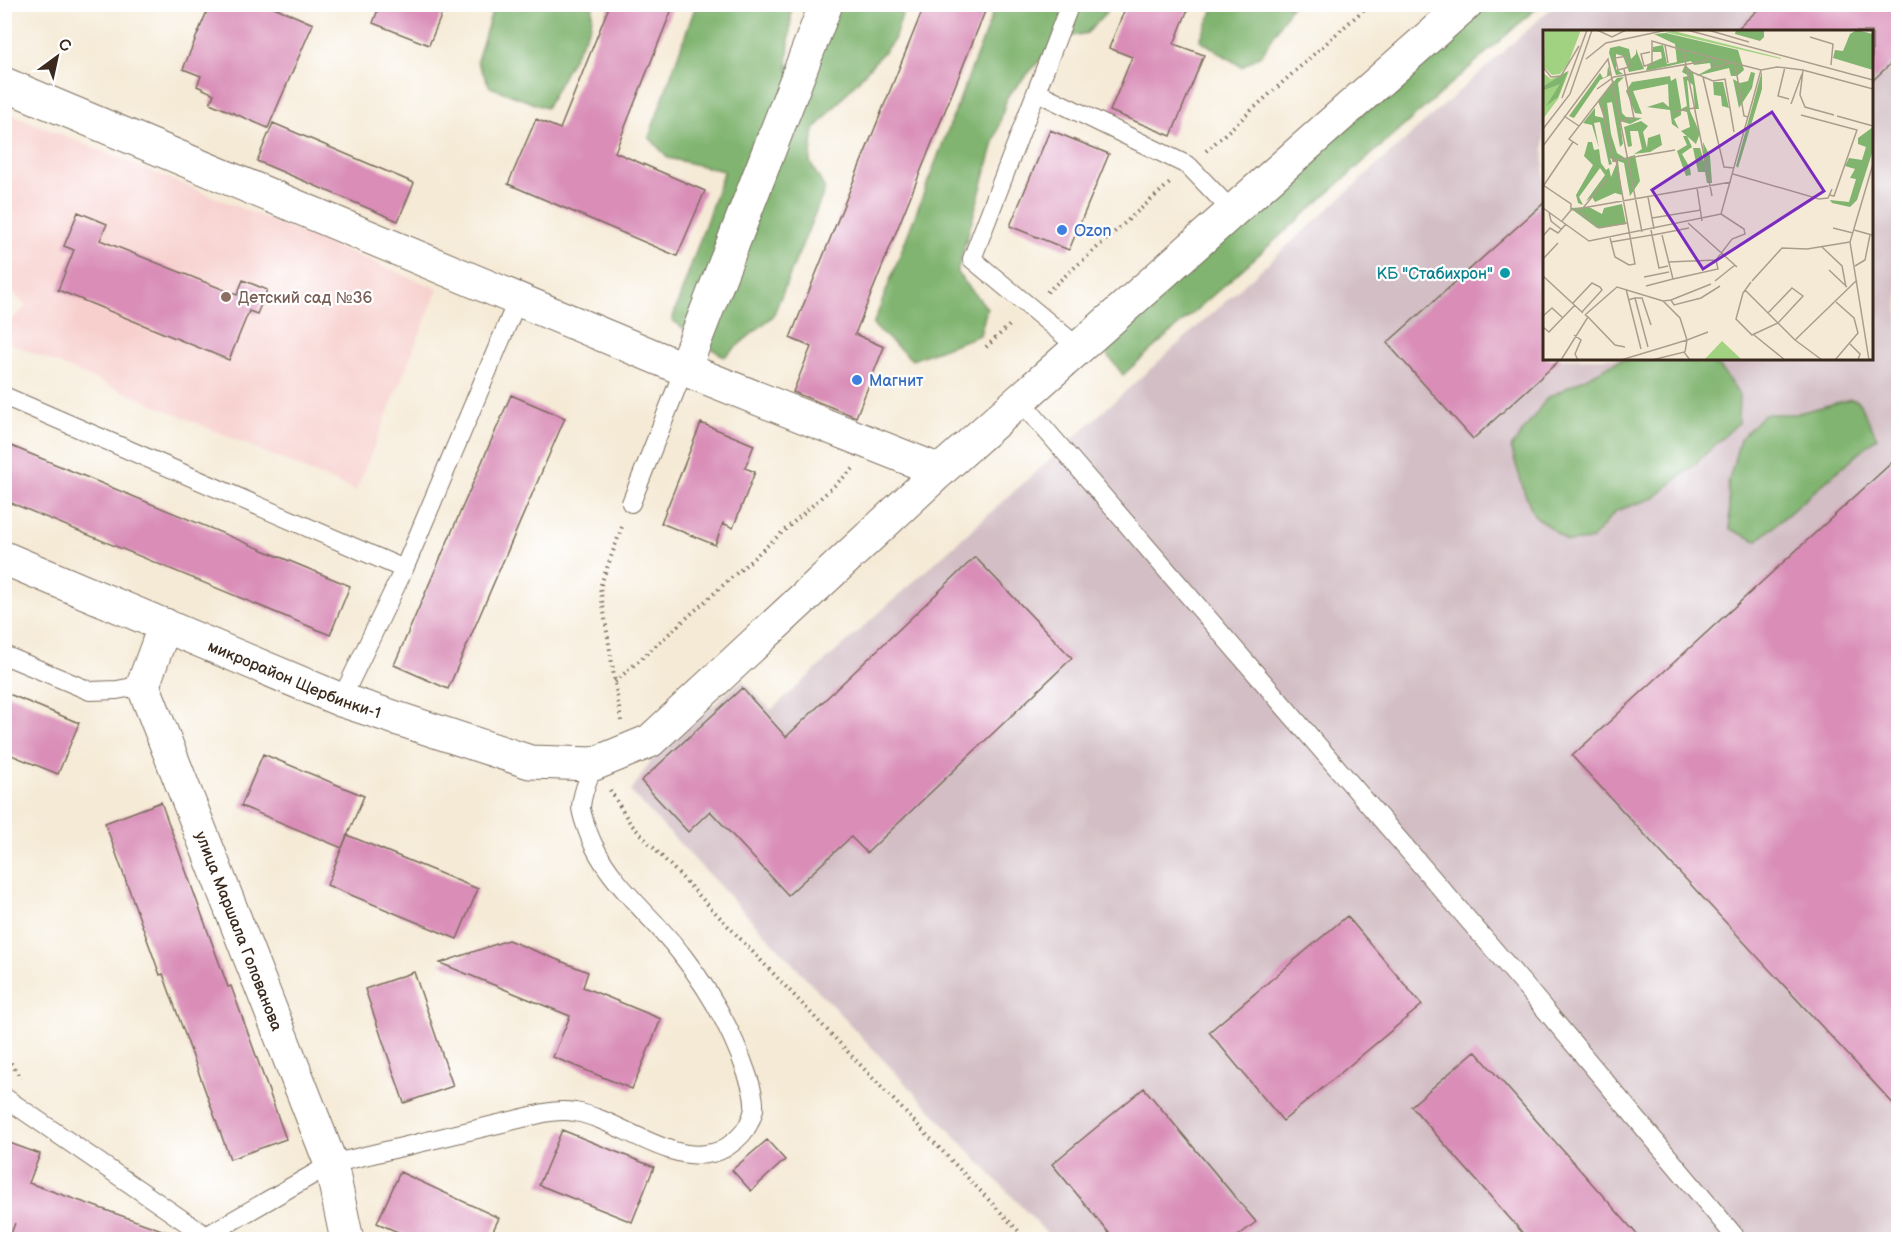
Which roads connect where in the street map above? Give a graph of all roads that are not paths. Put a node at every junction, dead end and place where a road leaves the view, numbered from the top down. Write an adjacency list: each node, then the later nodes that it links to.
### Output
1 (826, 4): 9 (street)
2 (1070, 4): 5 (lane)
3 (1466, 4): 6 (street)
4 (4, 84): 7 (street)
5 (1037, 92): 6 (lane); 8 (lane)
6 (1232, 211): 8 (street)
7 (518, 299): 9 (street); 15 (lane)
8 (1078, 347): 11 (street)
9 (684, 369): 12 (street); 13 (lane)
10 (4, 396): 15 (lane)
11 (1020, 400): 12 (street); 25 (lane)
12 (940, 471): 20 (street)
13 (631, 503)
14 (4, 558): 16 (street, микрорайон Щербинки-1)
15 (404, 568): 19 (lane)
16 (165, 625): 18 (street); 19 (street, микрорайон Щербинки-1)
17 (4, 655): 18 (lane)
18 (143, 685): 22 (street, улица Маршала Голованова)
19 (341, 700): 20 (street, микрорайон Щербинки-1)
20 (594, 764): 22 (lane)
21 (4, 1097): 23 (lane)
22 (331, 1164): 23 (lane); 24 (street, улица Маршала Голованова)
23 (205, 1238)
24 (347, 1239)
25 (1738, 1239)

